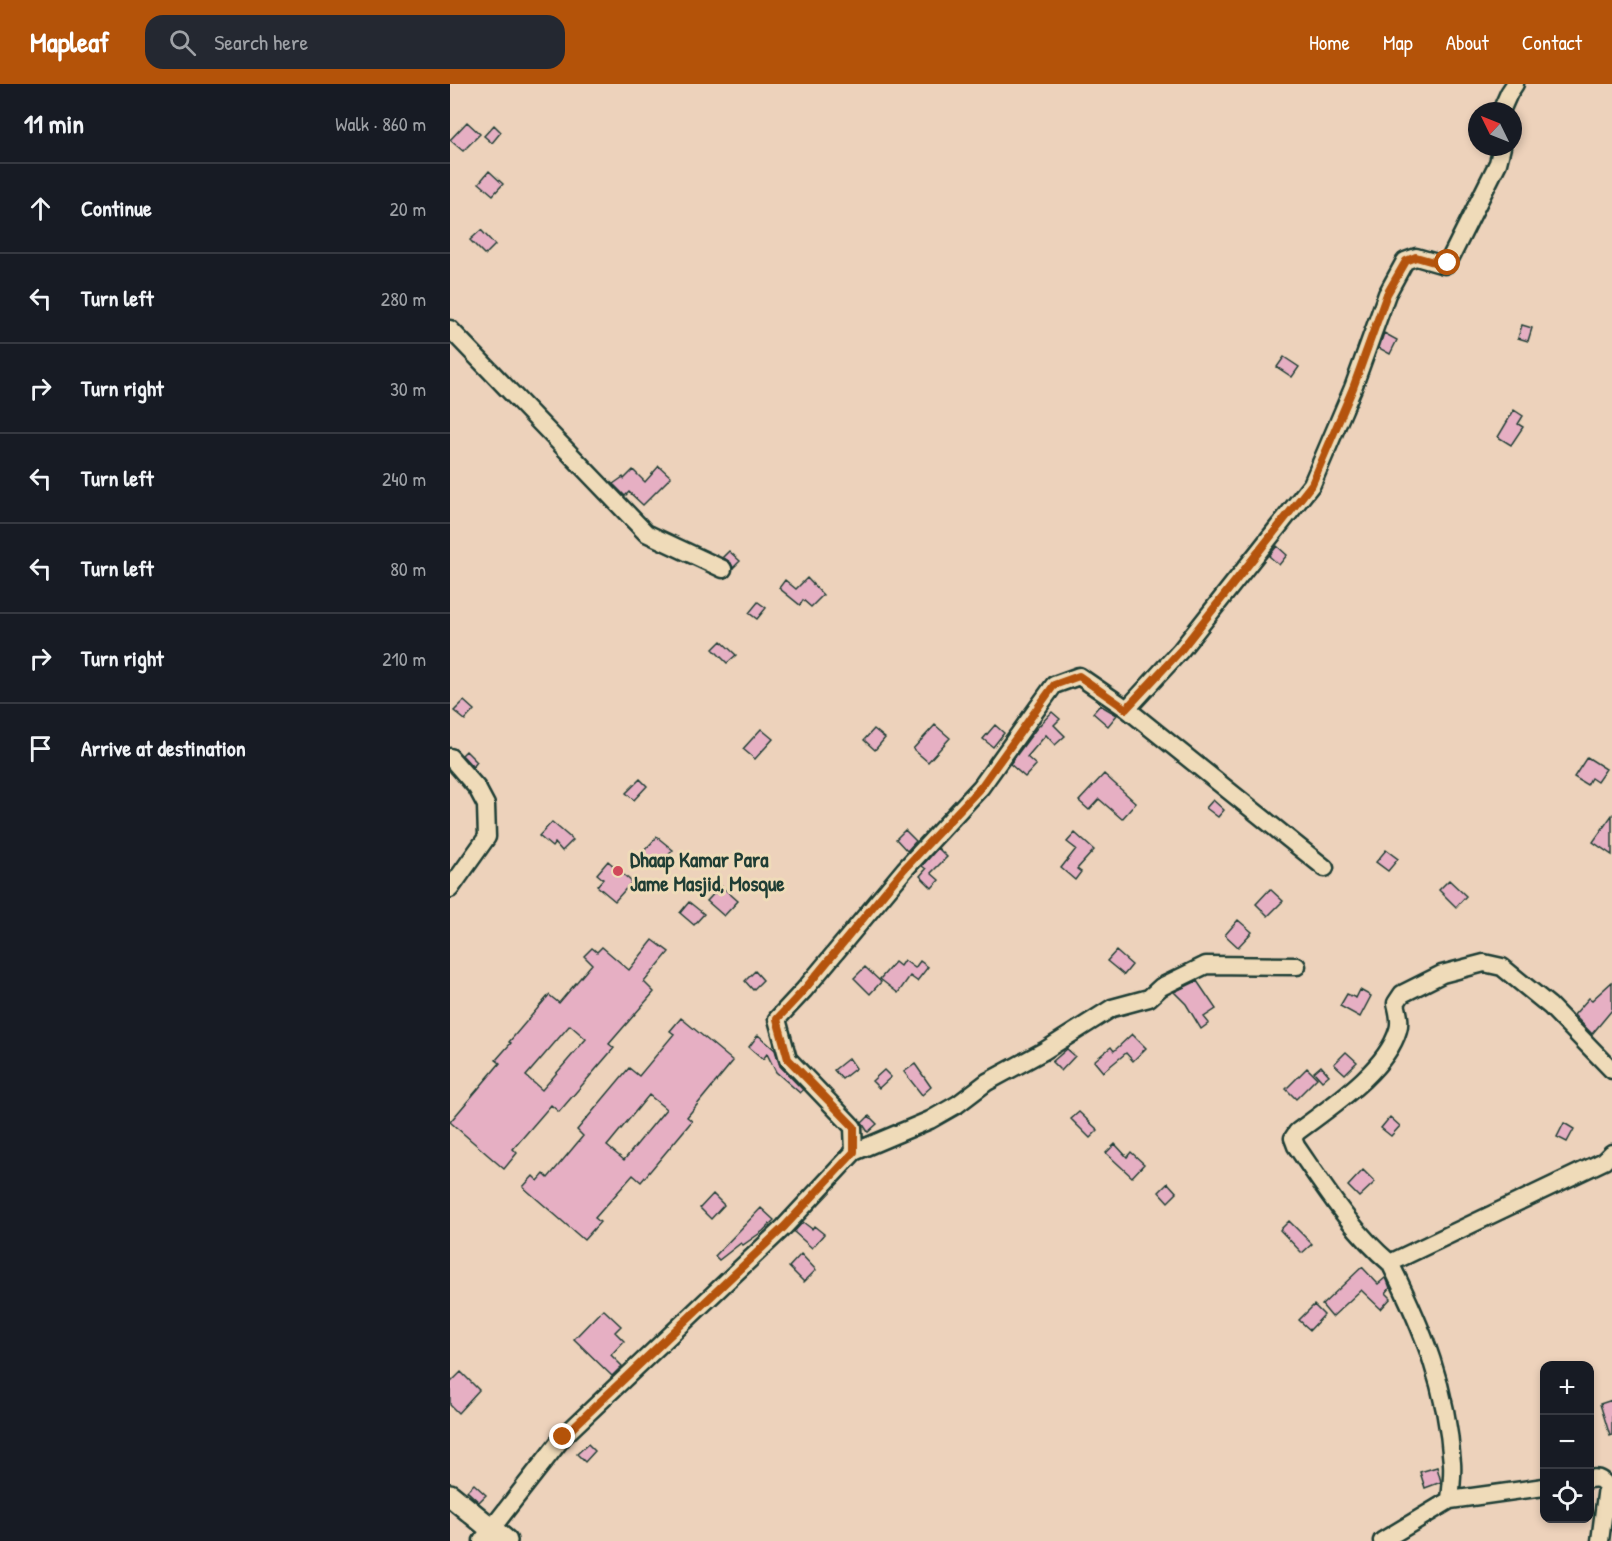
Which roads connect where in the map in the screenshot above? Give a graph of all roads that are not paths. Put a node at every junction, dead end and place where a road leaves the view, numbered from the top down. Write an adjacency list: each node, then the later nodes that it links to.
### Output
1 (1515, 84): 2 (street)
2 (1505, 102)
3 (1500, 156): 6 (street)
4 (450, 328): 5 (street)
5 (723, 570)
6 (1126, 709): 8 (street); 12 (street)
7 (450, 757): 9 (street)
8 (1324, 868)
9 (450, 889)
10 (1297, 966): 12 (street)
11 (1612, 1070): 14 (street)
12 (854, 1152): 19 (street)
13 (1612, 1153): 14 (street)
14 (1390, 1263): 18 (street)
15 (1594, 1478): 21 (street)
16 (1540, 1488): 18 (street)
17 (450, 1495): 19 (main road)
18 (1450, 1500): 20 (street)
19 (493, 1537)
20 (1382, 1541)
21 (1600, 1541)

